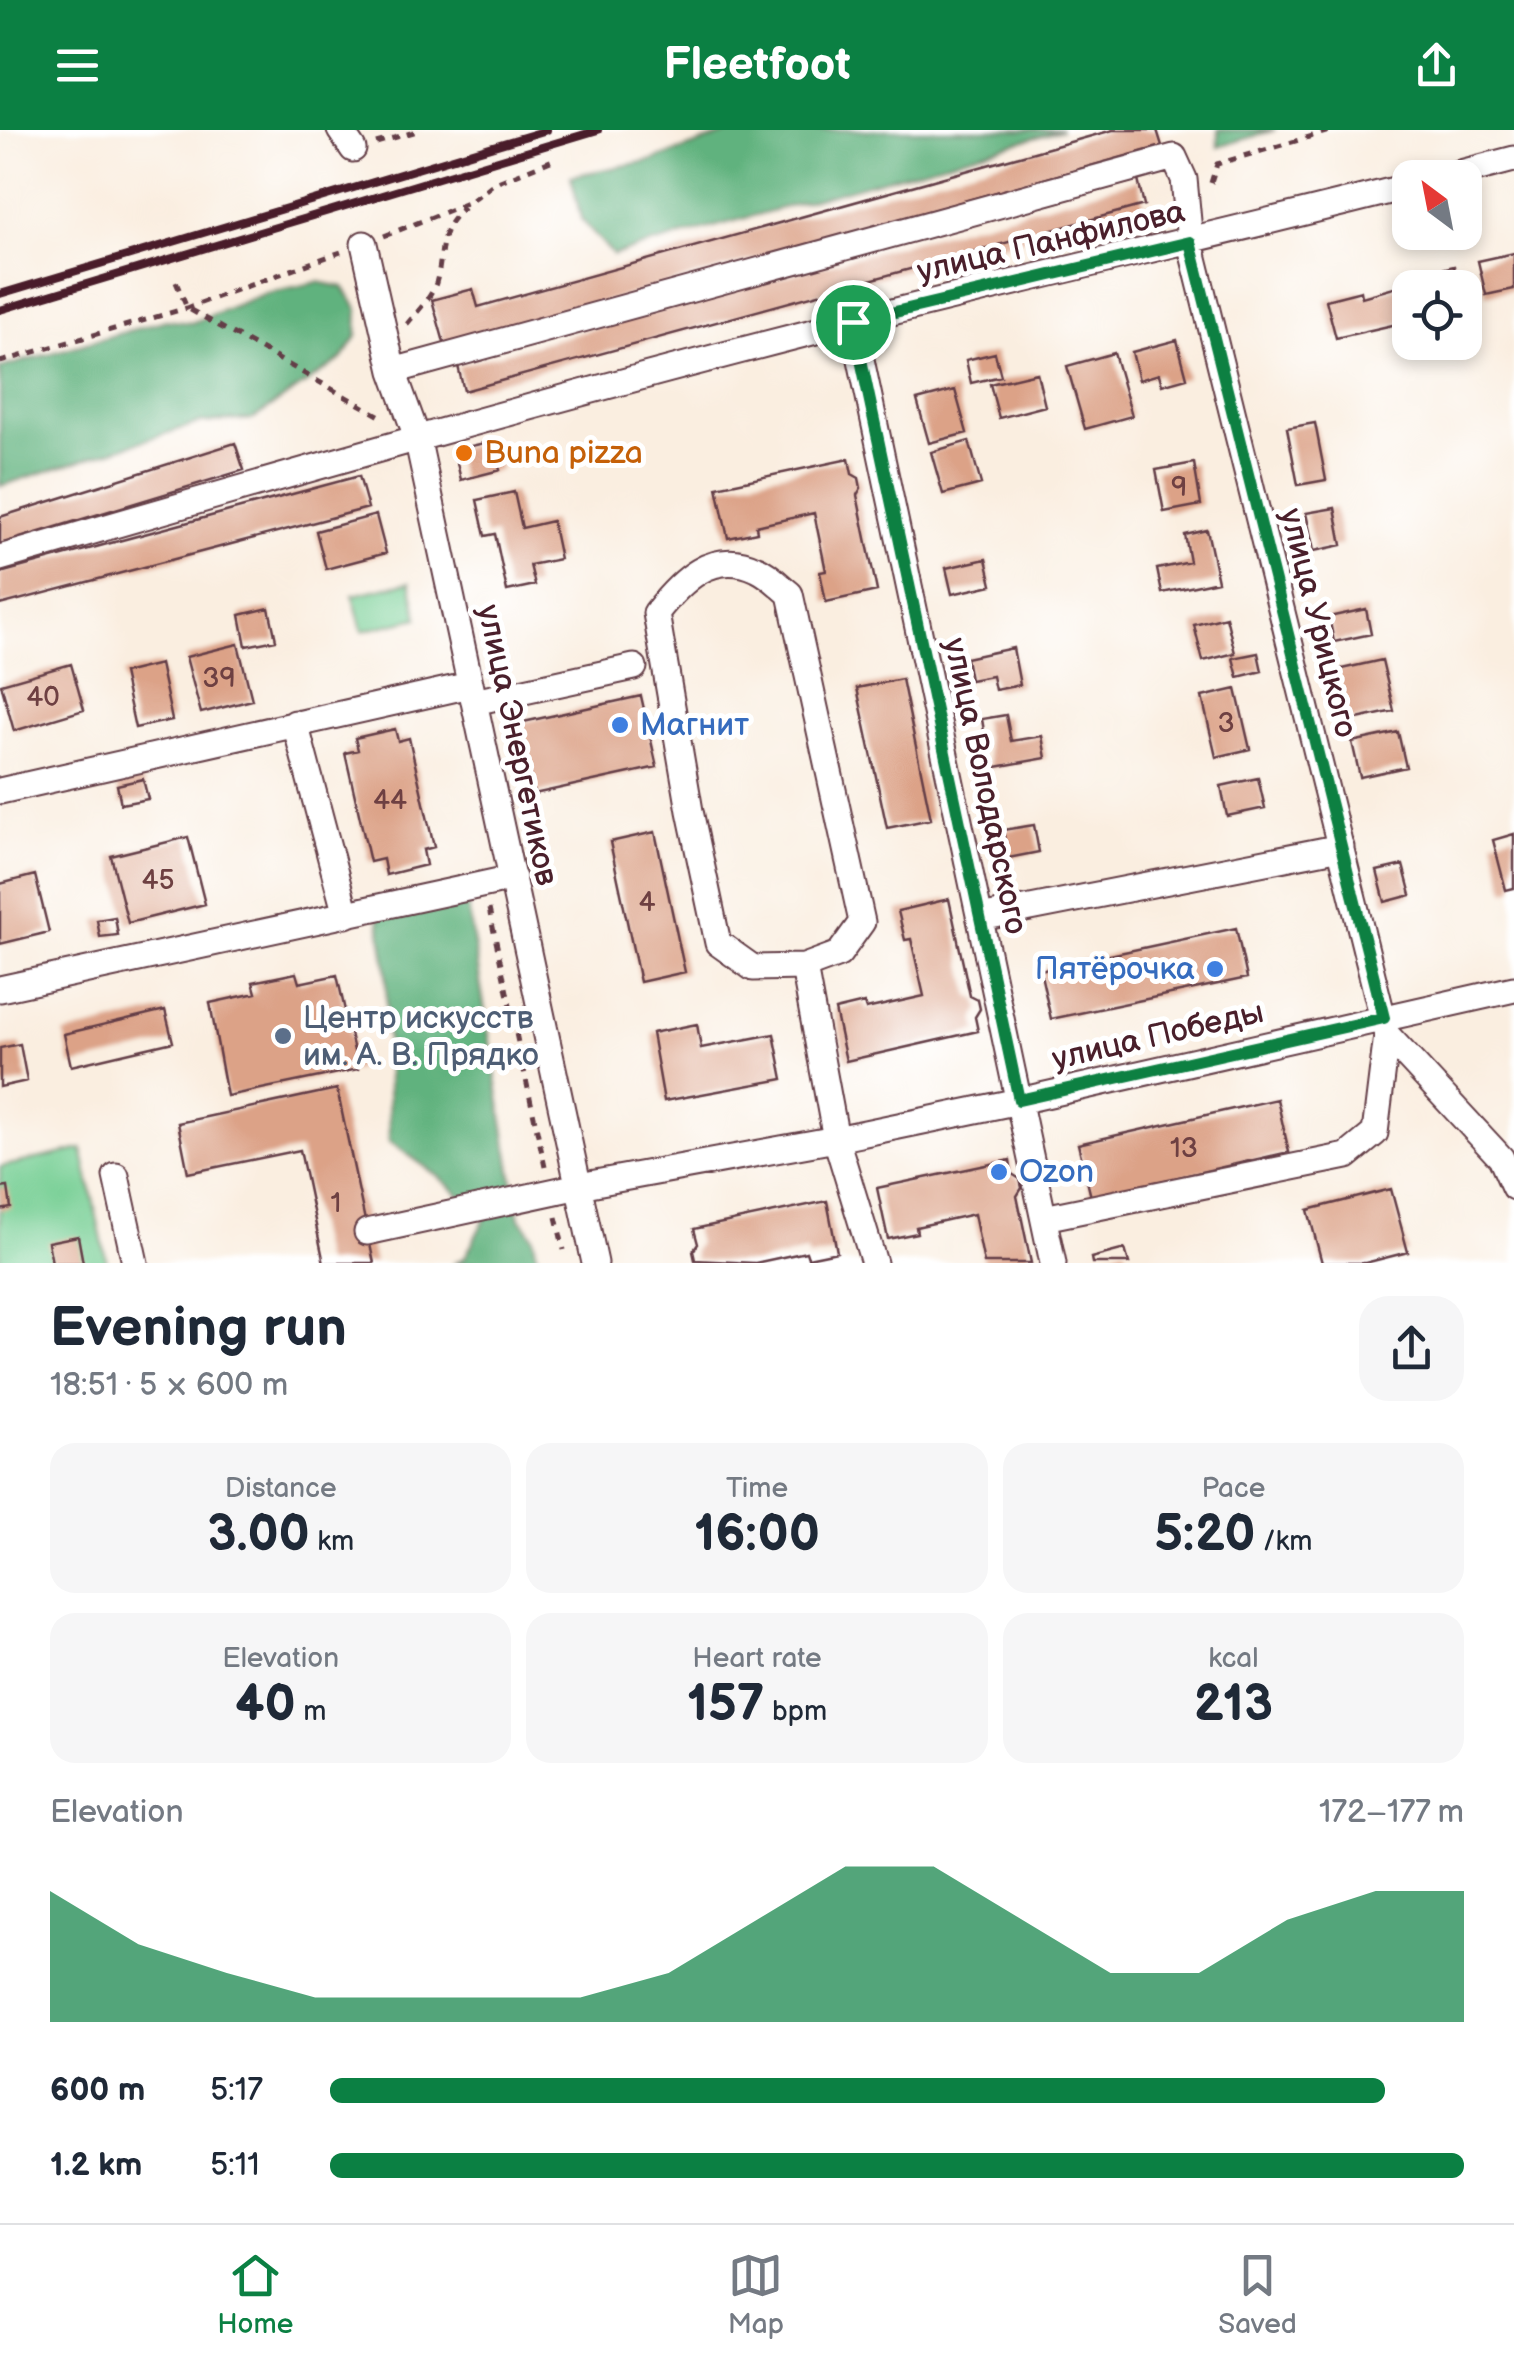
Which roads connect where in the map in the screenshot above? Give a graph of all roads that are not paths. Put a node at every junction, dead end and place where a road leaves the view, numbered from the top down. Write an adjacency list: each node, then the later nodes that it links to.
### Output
1 (1514, 159): 2 (street)
2 (1482, 167)
3 (1392, 191): 4 (street, улица Панфилова)
4 (1190, 242): 6 (street, улица Панфилова); 7 (street, улица Урицкого); 14 (street, улица Урицкого)
5 (364, 244): 7 (street, улица Энергетиков)
6 (853, 322): 8 (street, улица Панфилова); 17 (street, улица Володарского)
7 (393, 371): 8 (street, улица Энергетиков)
8 (417, 437): 9 (street, улица Панфилова); 11 (street, улица Энергетиков)
9 (0, 558)
10 (634, 667): 11 (street)
11 (472, 694): 12 (street); 15 (street, улица Энергетиков)
12 (295, 723): 13 (street); 16 (street)
13 (0, 790)
14 (1341, 847): 17 (street); 21 (street, улица Урицкого)
15 (512, 878): 16 (street); 25 (street, улица Энергетиков)
16 (346, 915): 19 (street)
17 (980, 918): 22 (street, улица Володарского)
18 (804, 967): 18 (street); 23 (street)
19 (0, 988)
20 (1514, 988): 21 (street, улица Победы)
21 (1385, 1027): 22 (street, улица Победы); 26 (street); 27 (street)
22 (1019, 1100): 23 (street, улица Победы); 27 (street, улица Володарского)
23 (836, 1139): 25 (street, улица Победы); 31 (street)
24 (116, 1176): 29 (street)
25 (579, 1186): 28 (street, улица Победы); 30 (street, улица Энергетиков)
26 (1514, 1186)
27 (1044, 1218): 32 (street, улица Володарского)
28 (367, 1232)
29 (135, 1263)
30 (595, 1263)
31 (874, 1263)
32 (1054, 1263)

